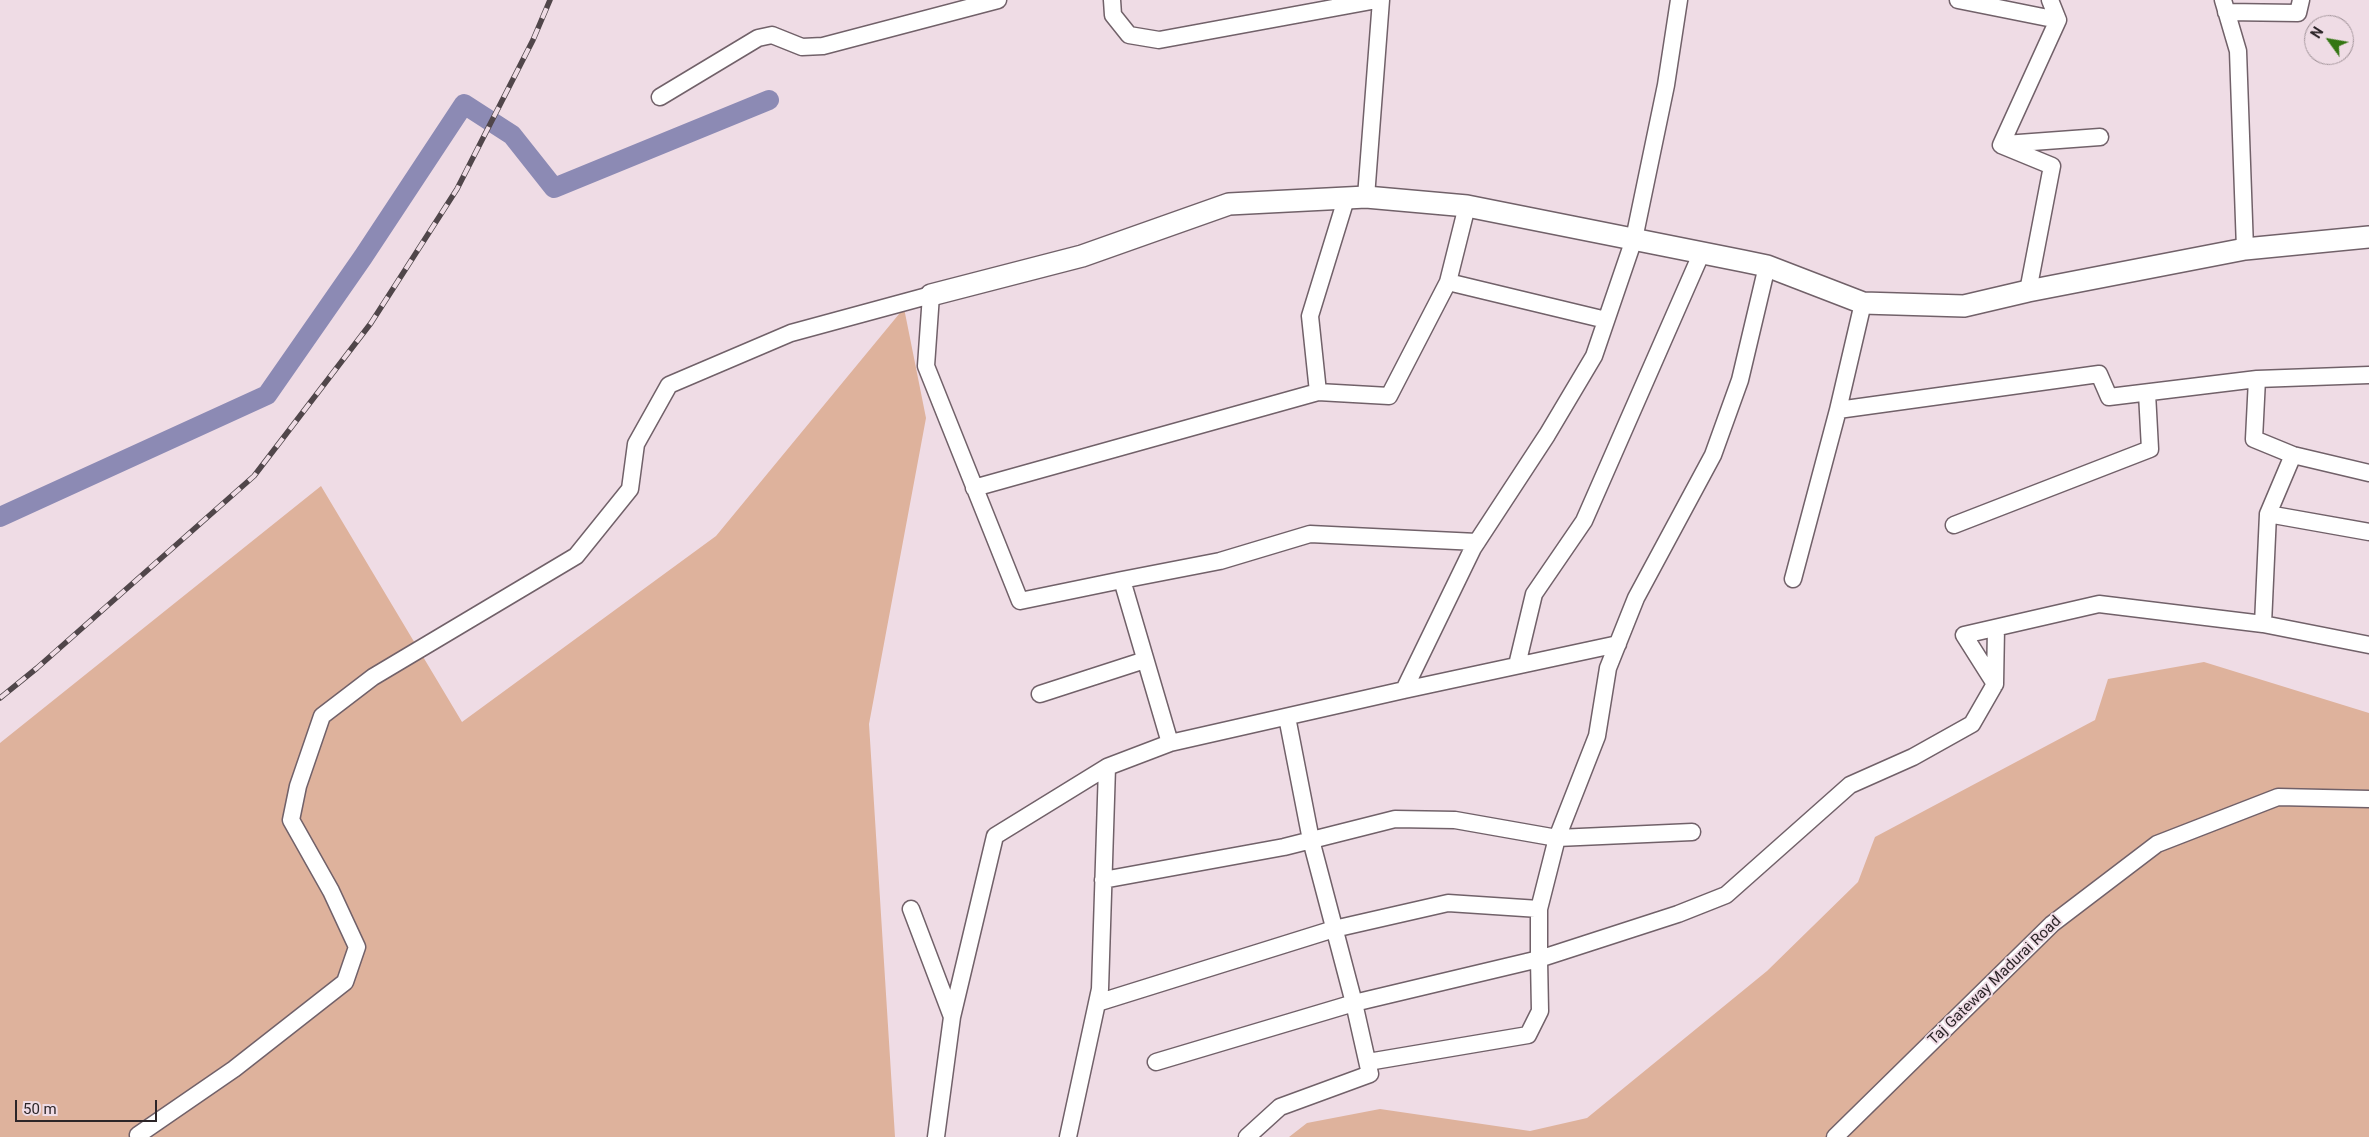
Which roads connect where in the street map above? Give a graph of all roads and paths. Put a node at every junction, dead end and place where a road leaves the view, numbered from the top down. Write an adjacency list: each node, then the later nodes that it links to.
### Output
1 (998, 0): 10 (street)
2 (1112, 0): 3 (street)
3 (1379, 0): 13 (street)
4 (1679, 0): 16 (street)
5 (1958, 0): 9 (street)
6 (2050, 0): 9 (street)
7 (2301, 0): 8 (street)
8 (2225, 6): 17 (street)
9 (2058, 20): 12 (street)
10 (660, 97)
11 (2100, 137): 12 (street)
12 (2001, 145): 21 (street)
13 (1356, 198): 14 (street); 22 (street); 27 (street)
14 (1467, 206): 16 (street); 20 (street)
15 (2369, 238): 17 (street)
16 (1634, 239): 18 (street); 24 (street)
17 (2245, 249): 21 (street)
18 (1702, 252): 19 (street); 44 (street)
19 (1767, 266): 23 (street); 41 (street)
20 (1448, 282): 24 (street); 27 (street)
21 (2028, 291): 23 (street)
22 (930, 295): 32 (street); 65 (street)
23 (1863, 303): 29 (street)
24 (1606, 320): 36 (street)
25 (2369, 375): 26 (street)
26 (2257, 379): 28 (street); 30 (street)
27 (1318, 392): 32 (street)
28 (2147, 393): 29 (street); 34 (street)
29 (1838, 410): 37 (street)
30 (2293, 455): 31 (street); 33 (street)
31 (2369, 473)
32 (974, 488): 38 (street)
33 (2268, 514): 35 (street); 39 (street)
34 (1954, 525)
35 (2369, 532)
36 (1477, 542): 38 (street); 46 (street)
37 (1793, 579)
38 (1122, 580): 43 (street)
39 (2263, 624): 40 (street); 42 (street)
40 (1996, 628): 45 (street); 45 (street)
41 (1618, 644): 44 (street); 53 (street)
42 (2369, 644)
43 (1145, 660): 47 (street); 49 (street)
44 (1517, 665): 46 (street)
45 (1995, 684): 59 (street)
46 (1404, 690): 48 (street)
47 (1040, 694)
48 (1287, 716): 49 (street); 54 (street)
49 (1170, 744): 50 (street)
50 (1107, 767): 55 (street); 62 (street)
51 (2369, 799): 69 (street, Taj Gateway Madurai Road)
52 (1692, 832): 53 (street)
53 (1557, 838): 54 (street); 57 (street)
54 (1310, 840): 55 (street); 58 (street)
55 (1104, 880): 61 (street)
56 (910, 909): 62 (street)
57 (1539, 909): 58 (street); 59 (street)
58 (1334, 929): 60 (street); 61 (street)
59 (1539, 959): 60 (street); 64 (street)
60 (1354, 1002): 63 (street); 64 (street)
61 (1097, 1003): 67 (street)
62 (952, 1017): 66 (street)
63 (1156, 1062)
64 (1368, 1062): 68 (street)
65 (138, 1135)
66 (936, 1137)
67 (1068, 1137)
68 (1247, 1137)
69 (1836, 1137)

